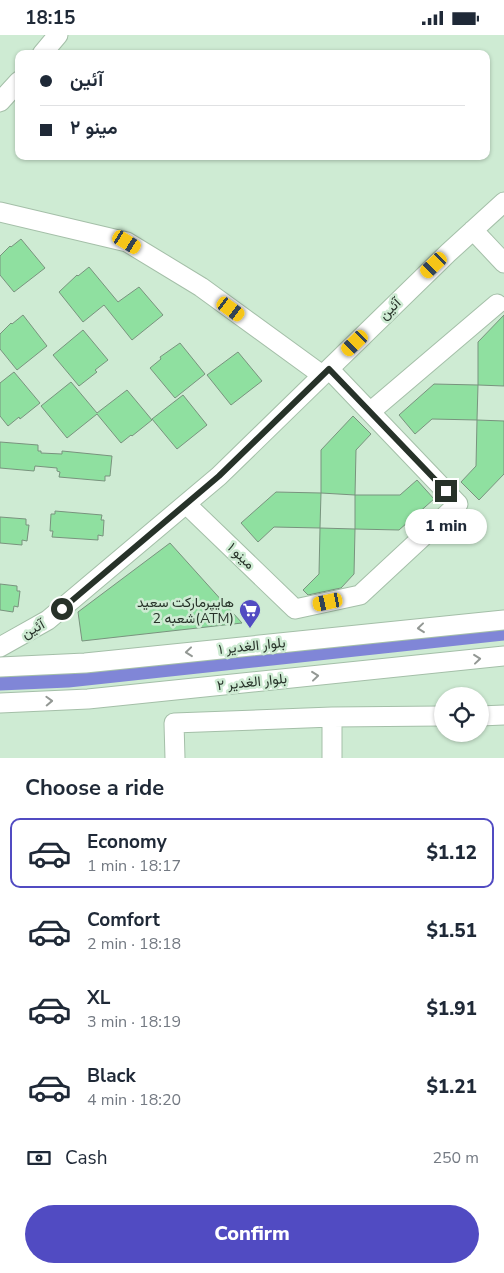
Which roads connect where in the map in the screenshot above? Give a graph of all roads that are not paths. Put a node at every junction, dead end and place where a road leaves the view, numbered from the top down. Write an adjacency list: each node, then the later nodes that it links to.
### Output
1 (58, 35): 2 (street)
2 (45, 50)
3 (15, 85): 4 (street)
4 (0, 102)
5 (504, 201): 7 (street, آئین)
6 (0, 212): 10 (street)
7 (473, 230): 8 (street); 10 (street, آئین)
8 (504, 263)
9 (497, 305): 11 (street)
10 (325, 372): 11 (street); 12 (street, آئین)
11 (370, 412): 12 (street, مینو ۱)
12 (186, 504): 14 (street, آئین)
13 (504, 620): 16 (street, بلوار الغدیر ۱, one-way to 16)
14 (0, 647)
15 (504, 656): 17 (street, بلوار الغدیر ۲, one-way to 15)
16 (0, 667)
17 (0, 703)
18 (489, 715): 19 (street)
19 (504, 715)
20 (434, 716): 21 (street)
21 (332, 717): 22 (street); 23 (street)
22 (175, 758)
23 (332, 758)

